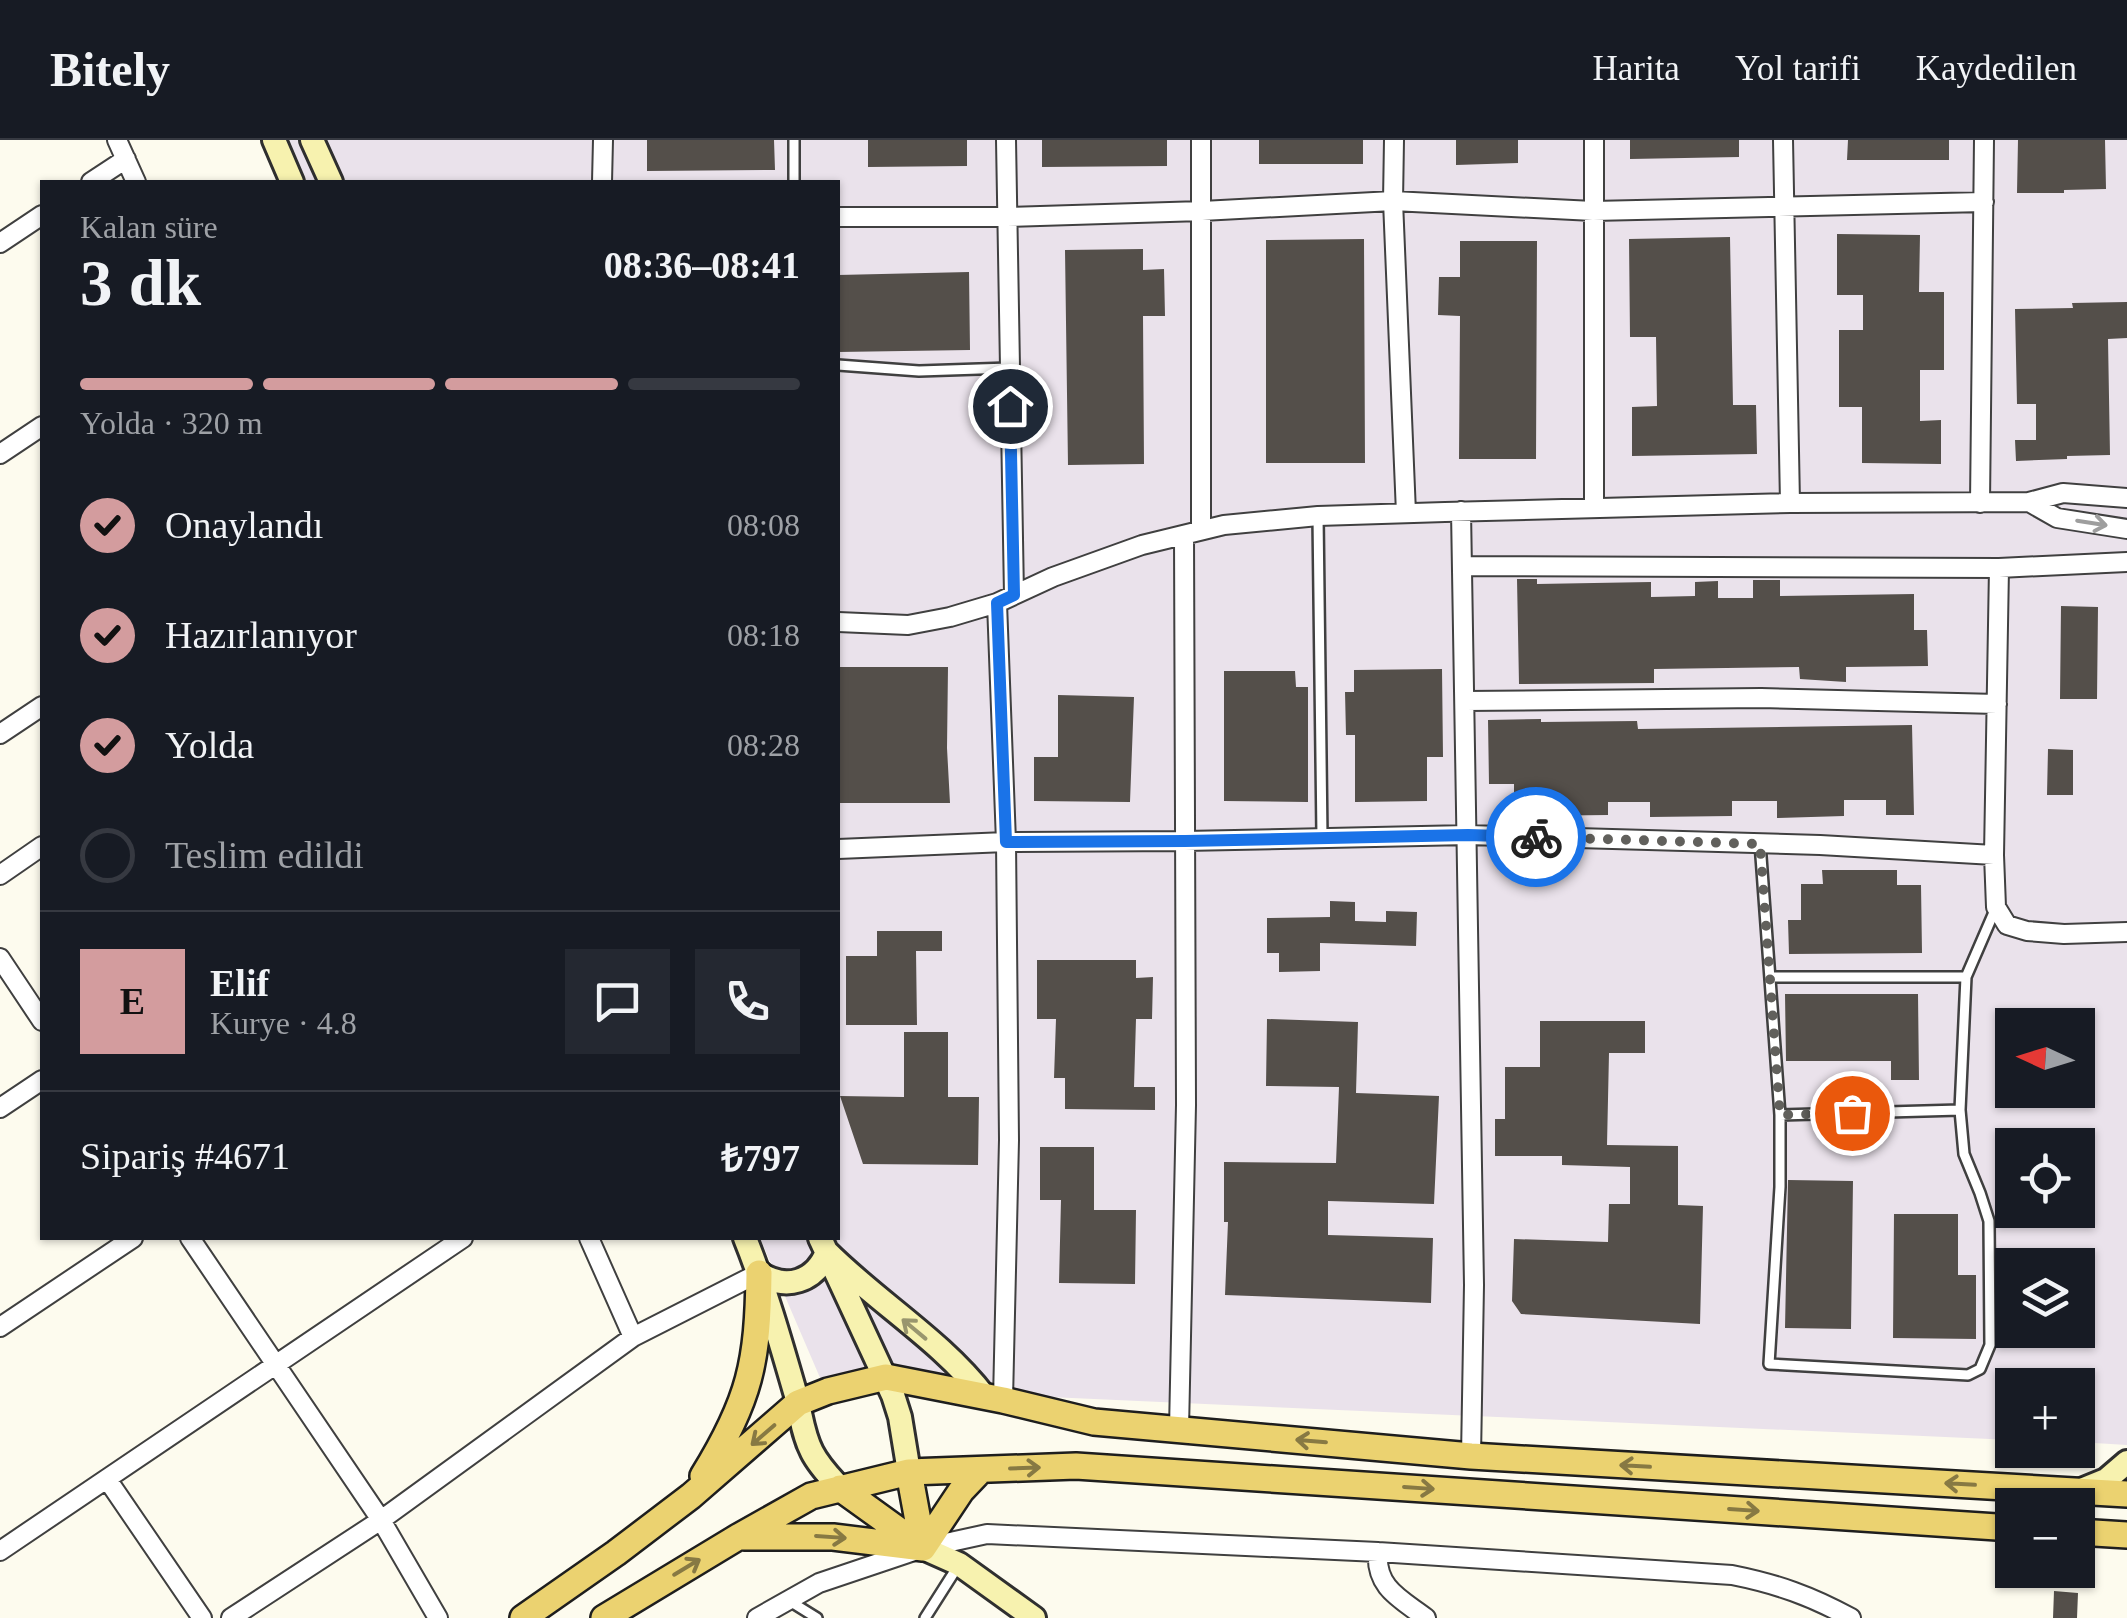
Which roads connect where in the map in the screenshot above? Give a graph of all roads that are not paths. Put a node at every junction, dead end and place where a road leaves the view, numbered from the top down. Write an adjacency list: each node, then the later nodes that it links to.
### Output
1 (118, 140): 12 (street)
2 (274, 140): 15 (main road)
3 (312, 140): 16 (main road)
4 (603, 140): 17 (street)
5 (794, 140): 18 (lane)
6 (1006, 140): 26 (street)
7 (1202, 140): 22 (street)
8 (1394, 140): 19 (street)
9 (1594, 140): 23 (street)
10 (1782, 140): 21 (street)
11 (1984, 140): 20 (street)
12 (126, 159): 13 (street); 14 (street)
13 (94, 180)
14 (135, 180)
15 (291, 180)
16 (330, 180)
17 (602, 180)
18 (794, 180)
19 (1393, 200): 22 (street); 23 (street); 38 (street)
20 (1984, 202): 21 (street); 33 (street)
21 (1782, 207): 23 (street); 35 (street)
22 (1202, 211): 26 (street); 41 (street)
23 (1594, 211): 36 (street)
24 (40, 216): 27 (street)
25 (840, 217): 26 (street)
26 (1007, 217): 29 (street)
27 (0, 243)
28 (840, 365): 29 (lane)
29 (1010, 368): 45 (street)
30 (40, 427): 31 (street)
31 (0, 454)
32 (2127, 498): 34 (street)
33 (1980, 502): 34 (street); 35 (street)
34 (2029, 502): 40 (street, one-way to 40)
35 (1790, 504): 36 (street)
36 (1594, 508): 37 (street)
37 (1461, 511): 38 (street); 43 (street)
38 (1406, 513): 39 (street)
39 (1318, 516): 41 (street); 52 (lane)
40 (2127, 529)
41 (1193, 532): 45 (street); 53 (street)
42 (2127, 562): 44 (street)
43 (1462, 566): 44 (street); 47 (street)
44 (1999, 568): 48 (street)
45 (1006, 599): 46 (street); 54 (street)
46 (840, 622)
47 (1465, 701): 48 (street); 51 (street)
48 (1996, 704): 58 (street)
49 (40, 707): 50 (street)
50 (0, 734)
51 (1468, 835): 52 (street); 55 (street); 84 (street)
52 (1322, 838): 53 (street)
53 (1185, 841): 54 (street); 83 (street)
54 (1006, 842): 57 (street); 81 (street)
55 (1760, 844): 58 (street); 64 (lane)
56 (40, 847): 59 (street)
57 (840, 849)
58 (1994, 854): 60 (street)
59 (0, 875)
60 (1996, 907): 61 (street); 63 (lane)
61 (2127, 932)
62 (0, 958): 65 (street)
63 (1966, 976): 64 (lane); 68 (lane)
64 (1770, 977): 69 (lane)
65 (40, 1017)
66 (40, 1081): 67 (street)
67 (0, 1108)
68 (1960, 1110): 69 (lane); 69 (lane)
69 (1780, 1115)
70 (130, 1240): 77 (street)
71 (191, 1240): 79 (street)
72 (460, 1240): 79 (street)
73 (590, 1240): 78 (street)
74 (746, 1240): 76 (main road)
75 (824, 1245): 76 (main road); 80 (main road); 81 (main road, one-way to 75)
76 (759, 1273): 78 (street); 82 (main road); 94 (main road)
77 (0, 1327)
78 (633, 1337): 95 (street)
79 (276, 1365): 88 (street); 95 (street)
80 (886, 1377): 81 (main road); 82 (main road); 87 (main road)
81 (994, 1398): 83 (main road)
82 (798, 1403): 89 (main road); 94 (main road, one-way to 94)
83 (1179, 1430): 84 (main road, one-way to 83)
84 (1472, 1456): 90 (main road, one-way to 84)
85 (2127, 1462): 91 (main road)
86 (981, 1470): 87 (main road); 96 (main road, one-way to 96); 100 (main road)
87 (909, 1472): 89 (main road); 100 (main road)
88 (107, 1479): 101 (street); 105 (street)
89 (840, 1488): 99 (main road); 100 (main road)
90 (2027, 1488)
91 (2086, 1488)
92 (2095, 1492): 93 (main road)
93 (2127, 1494)
94 (690, 1496): 108 (main road)
95 (381, 1520): 106 (street); 107 (street)
96 (1995, 1527)
97 (2095, 1533): 98 (main road)
98 (2127, 1535)
99 (738, 1537): 100 (main road, one-way to 100); 109 (main road, one-way to 99)
100 (923, 1548): 102 (street); 103 (main road); 104 (street)
101 (0, 1551)
102 (1378, 1552): 114 (street); 115 (street)
103 (960, 1564): 112 (lane); 113 (main road)
104 (788, 1600): 110 (street); 111 (lane)
105 (202, 1618)
106 (230, 1618)
107 (438, 1618)
108 (524, 1618)
109 (604, 1618)
110 (758, 1618)
111 (817, 1618)
112 (925, 1618)
113 (1034, 1618)
114 (1426, 1618)
115 (1851, 1618)

